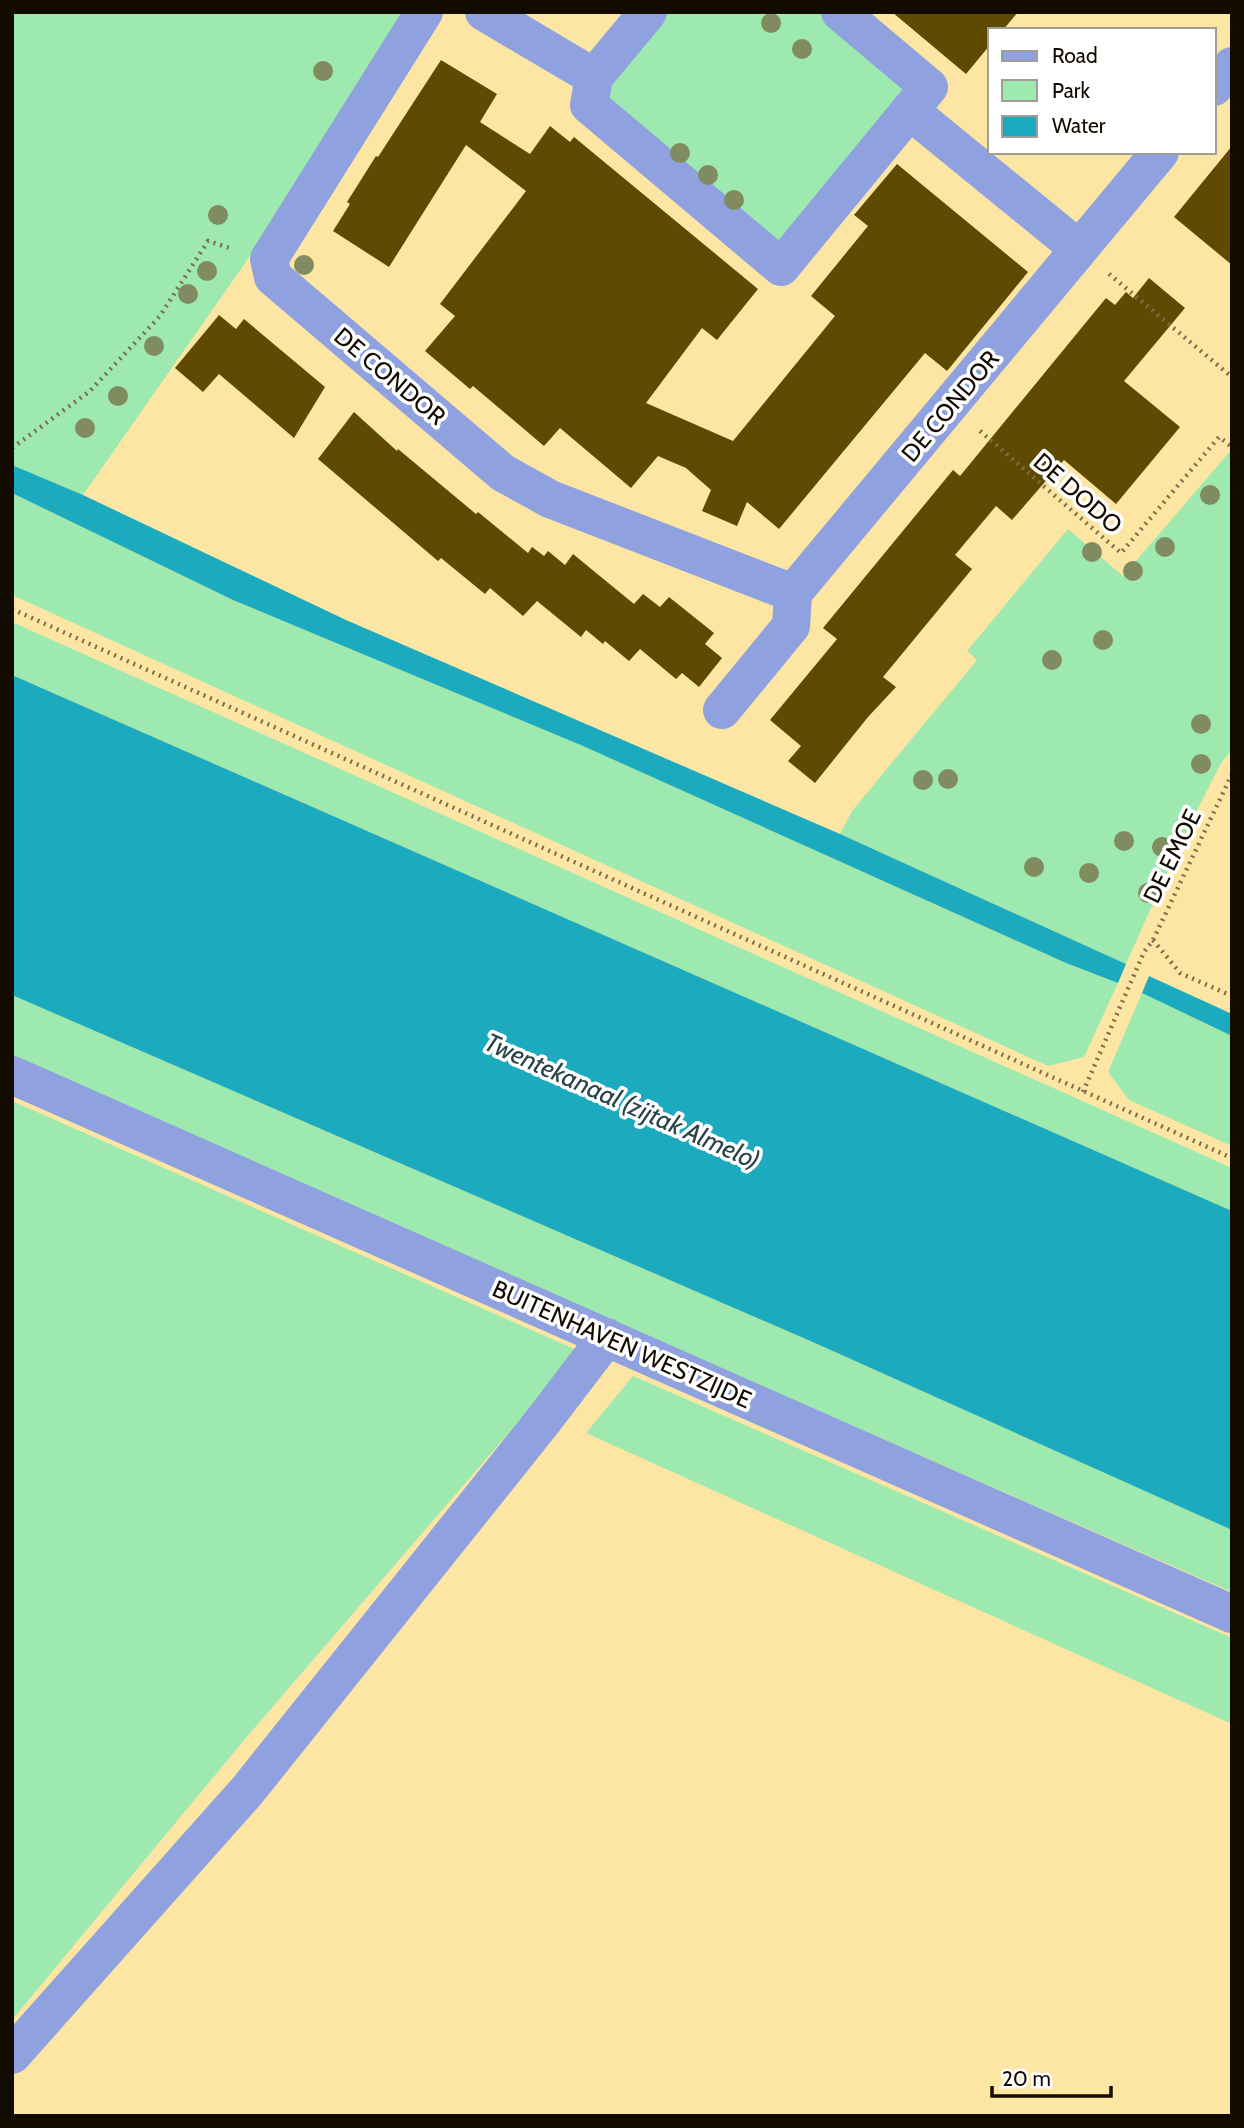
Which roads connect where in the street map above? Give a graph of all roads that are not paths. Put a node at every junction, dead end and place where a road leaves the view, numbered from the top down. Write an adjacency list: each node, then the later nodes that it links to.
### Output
1 (424, 12): 13 (street, DE CONDOR)
2 (484, 12): 6 (street)
3 (648, 12): 6 (street)
4 (840, 12): 10 (street)
5 (1232, 66): 7 (street)
6 (594, 77): 10 (street)
7 (1216, 86)
8 (1216, 90): 9 (street)
9 (1232, 104)
10 (910, 111): 12 (street)
11 (1158, 154): 12 (street, DE CONDOR)
12 (1079, 249): 13 (street, DE CONDOR)
13 (793, 593): 14 (street)
14 (722, 710)
15 (12, 1075): 16 (street, BUITENHAVEN WESTZIJDE)
16 (607, 1337): 17 (street, BUITENHAVEN WESTZIJDE); 18 (street)
17 (1232, 1614)
18 (12, 2055)

